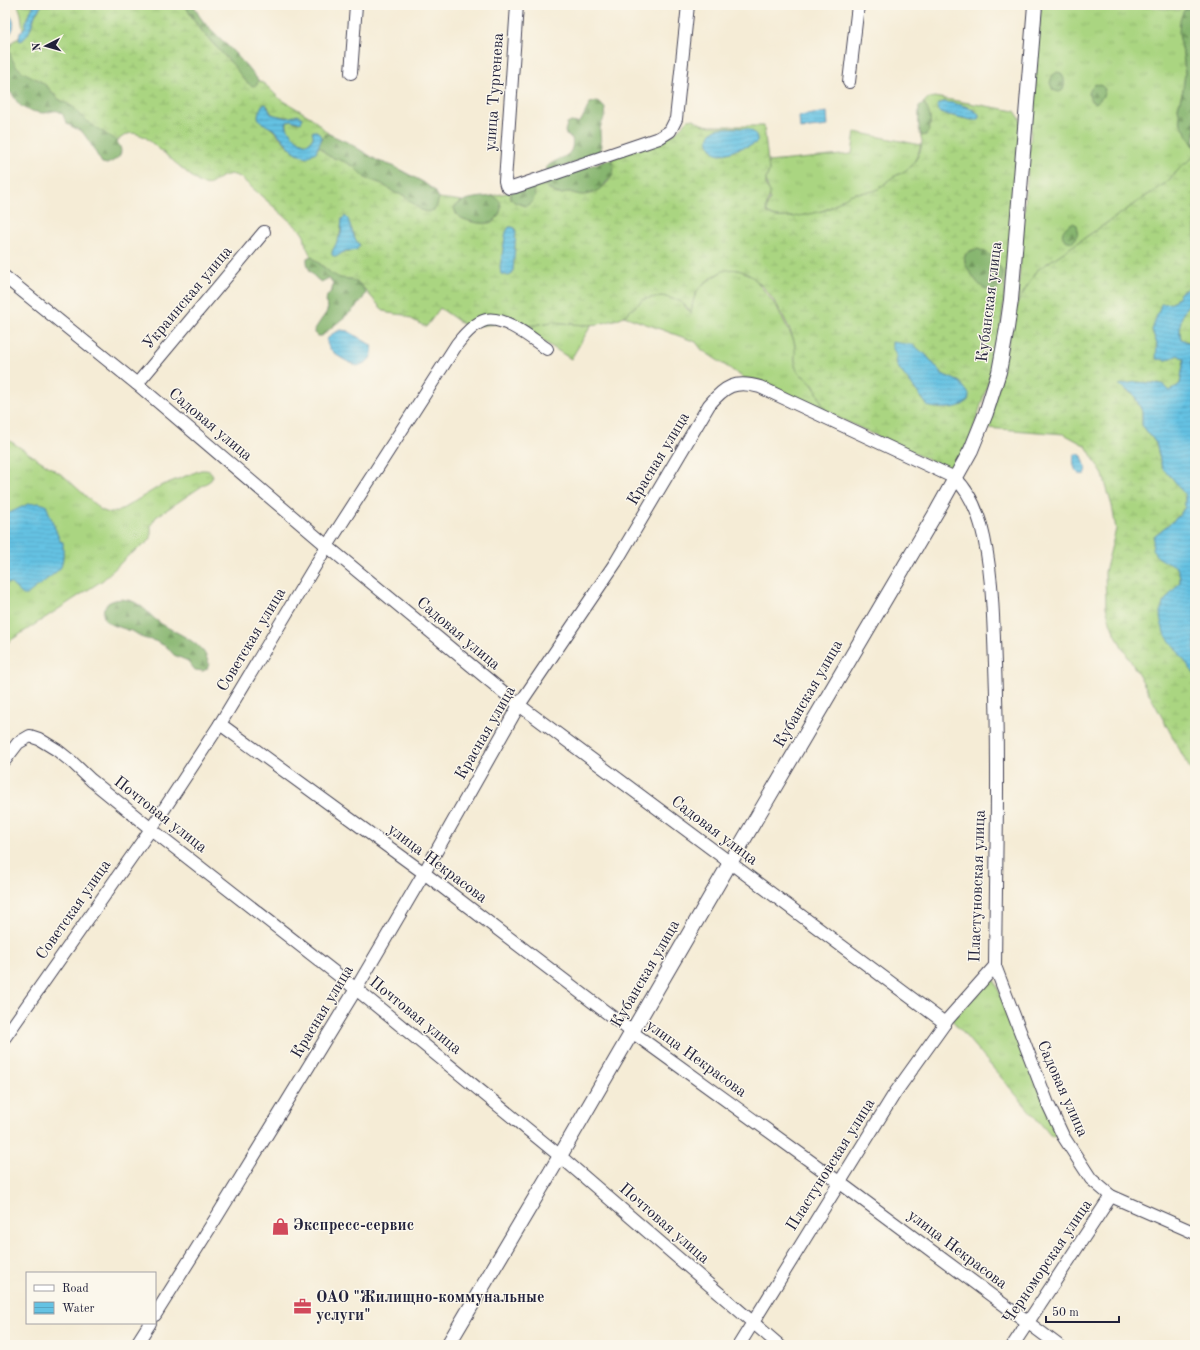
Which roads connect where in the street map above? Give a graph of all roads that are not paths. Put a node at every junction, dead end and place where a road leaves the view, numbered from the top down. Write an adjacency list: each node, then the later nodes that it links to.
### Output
1 (356, 5): 6 (street)
2 (518, 5): 3 (street, улица Тургенева)
3 (688, 5)
4 (858, 5): 7 (street)
5 (1035, 5): 12 (street, Кубанская улица)
6 (351, 73)
7 (849, 82)
8 (264, 232): 11 (street, Украинская улица)
9 (5, 277): 11 (street, Садовая улица)
10 (548, 349): 13 (street, Советская улица)
11 (137, 384): 13 (street, Садовая улица)
12 (955, 478): 14 (street, Красная улица); 18 (street, Кубанская улица); 20 (street, Пластуновская улица)
13 (327, 546): 14 (street, Садовая улица); 15 (street, Советская улица)
14 (519, 705): 18 (street, Садовая улица); 19 (street, Красная улица)
15 (220, 724): 17 (street, Советская улица); 19 (street, улица Некрасова)
16 (5, 760): 17 (street, Почтовая улица)
17 (151, 829): 21 (street, Почтовая улица); 24 (street, Советская улица)
18 (730, 863): 22 (street, Садовая улица); 23 (street, Кубанская улица)
19 (424, 873): 21 (street, Красная улица); 23 (street, улица Некрасова)
20 (995, 966): 22 (street, Пластуновская улица); 27 (street, Садовая улица)
21 (356, 989): 25 (street, Почтовая улица); 29 (street, Красная улица)
22 (945, 1023): 26 (street, Пластуновская улица)
23 (632, 1032): 25 (street, Кубанская улица); 26 (street, улица Некрасова)
24 (5, 1037)
25 (560, 1156): 30 (street, Почтовая улица); 34 (street, Кубанская улица)
26 (839, 1182): 30 (street, Пластуновская улица); 31 (street, улица Некрасова)
27 (1111, 1196): 28 (street, Садовая улица); 31 (street, Черноморская улица)
28 (1195, 1233)
29 (156, 1313)
30 (753, 1322): 35 (street, Пластуновская улица); 36 (street, Почтовая улица)
31 (1027, 1322): 37 (street, Черноморская улица); 38 (street, улица Некрасова)
32 (149, 1324): 33 (street)
33 (136, 1345)
34 (448, 1345)
35 (738, 1345)
36 (779, 1345)
37 (1013, 1345)
38 (1058, 1345)

